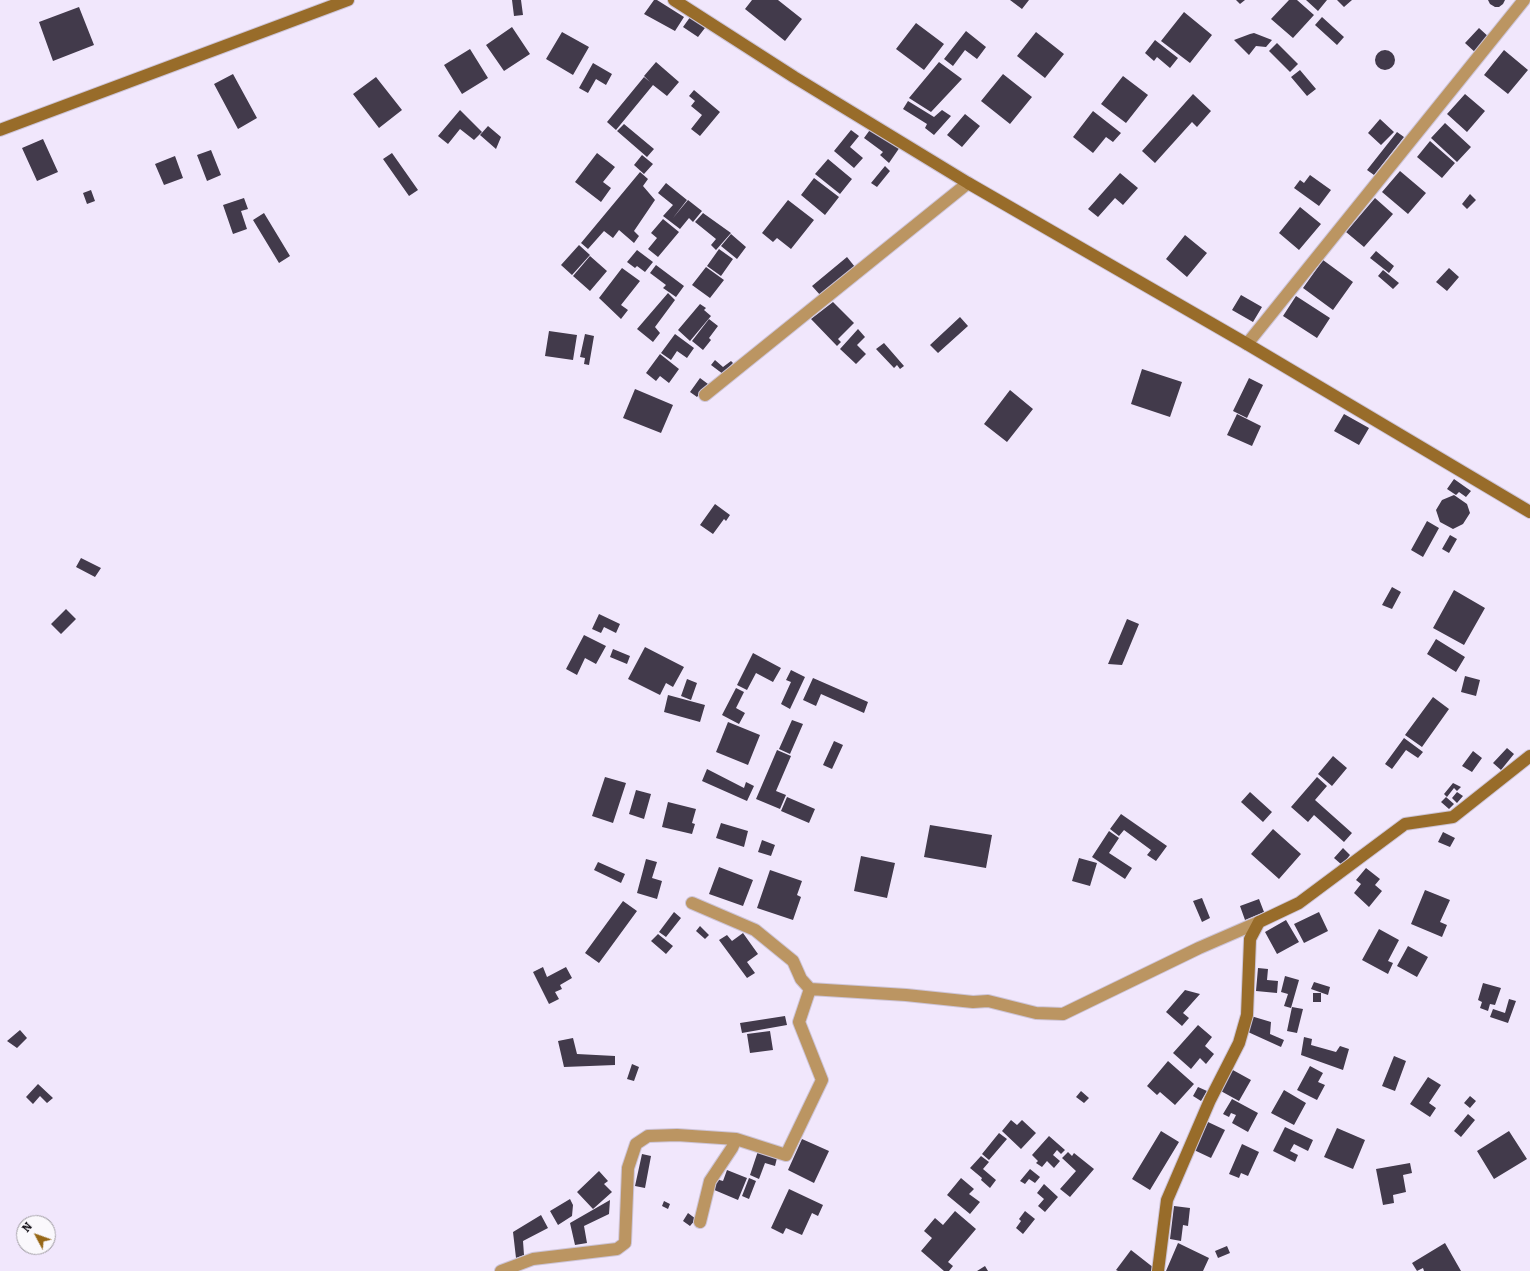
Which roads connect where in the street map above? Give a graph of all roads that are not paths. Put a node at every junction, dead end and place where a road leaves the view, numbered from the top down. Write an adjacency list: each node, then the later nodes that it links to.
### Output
1 (348, 0): 4 (main road)
2 (674, 0): 5 (main road)
3 (1524, 0): 6 (street)
4 (0, 130)
5 (968, 183): 6 (main road); 7 (street)
6 (1248, 344): 8 (main road)
7 (705, 395)
8 (1530, 512)
9 (1530, 756): 11 (main road)
10 (692, 903): 12 (street)
11 (1259, 922): 12 (street); 16 (main road)
12 (810, 989): 13 (street)
13 (736, 1140): 14 (street); 15 (street)
14 (700, 1222)
15 (501, 1271)
16 (1158, 1271)

